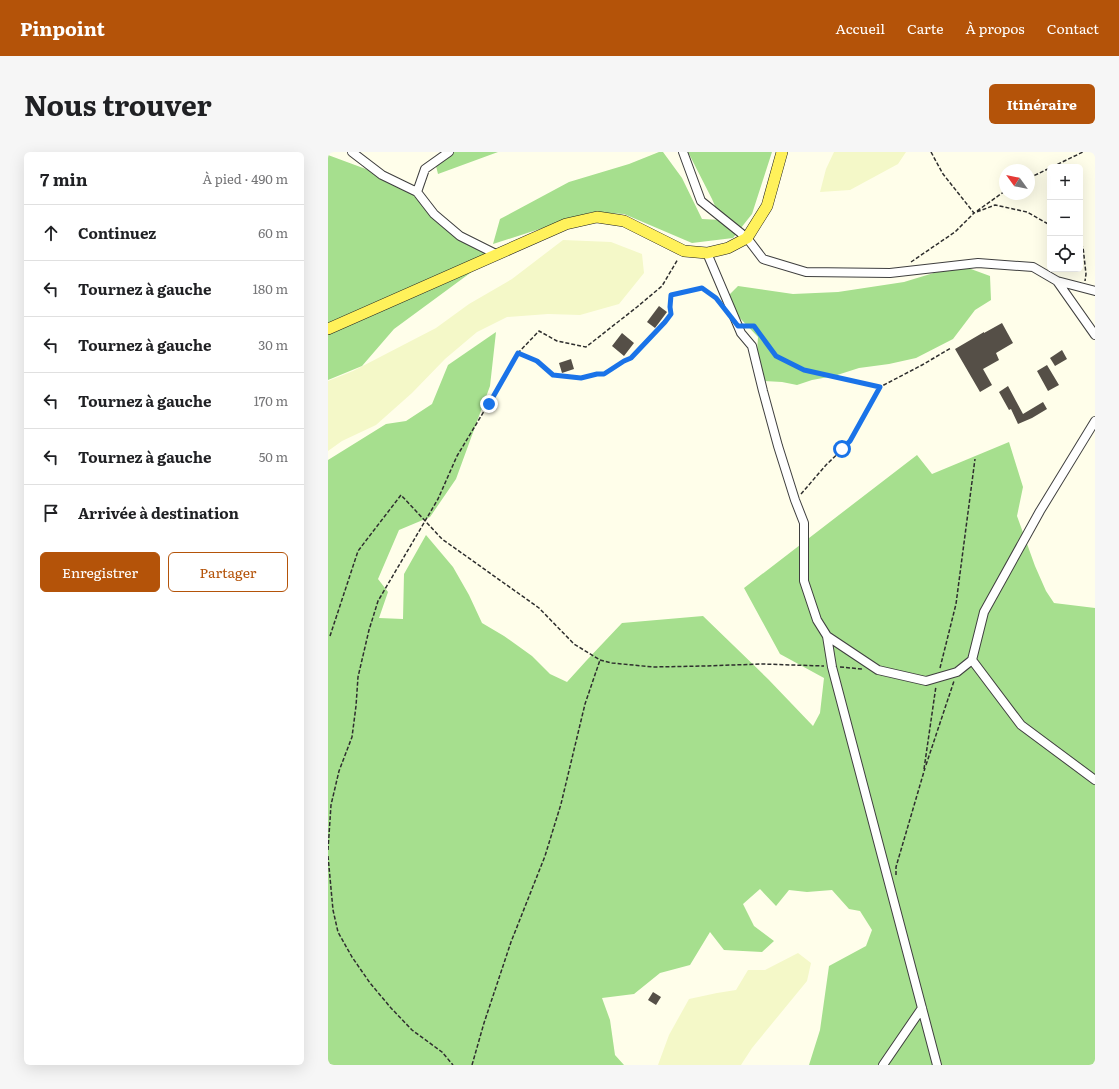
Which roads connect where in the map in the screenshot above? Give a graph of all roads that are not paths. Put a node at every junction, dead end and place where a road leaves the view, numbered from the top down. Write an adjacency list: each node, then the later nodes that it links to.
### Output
1 (352, 152): 5 (street)
2 (449, 152): 5 (street)
3 (683, 152): 6 (street)
4 (782, 152): 6 (main road)
5 (417, 192): 8 (street)
6 (747, 238): 7 (main road); 9 (street)
7 (707, 253): 8 (main road); 14 (street)
8 (496, 254): 11 (main road)
9 (1057, 281): 10 (street); 12 (street)
10 (1095, 291)
11 (328, 329)
12 (1095, 335)
13 (1095, 421): 15 (street)
14 (826, 636): 15 (street); 17 (street)
15 (972, 660): 16 (street)
16 (1095, 780)
17 (922, 1008): 18 (street); 19 (street)
18 (883, 1065)
19 (937, 1065)

